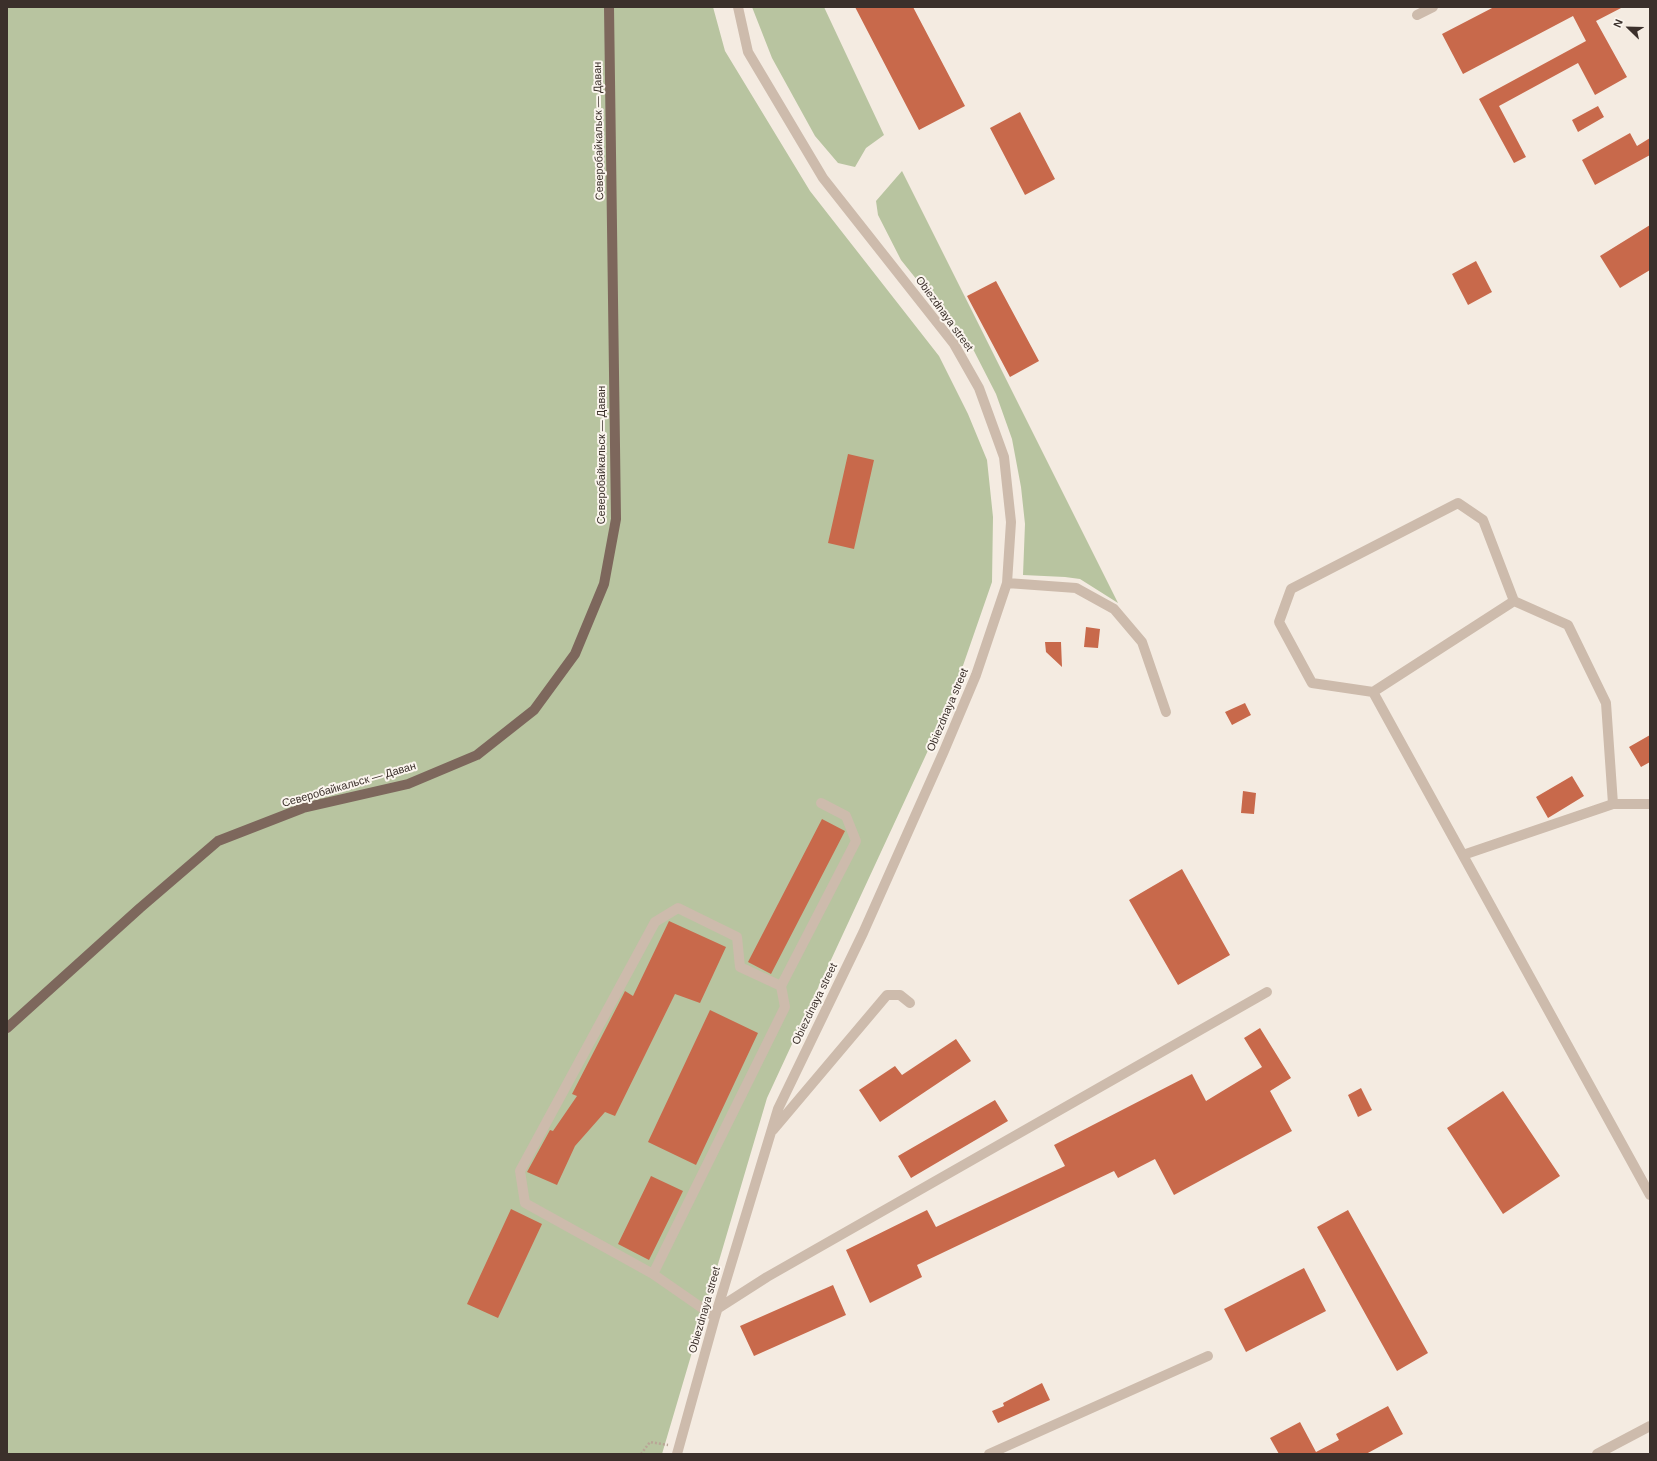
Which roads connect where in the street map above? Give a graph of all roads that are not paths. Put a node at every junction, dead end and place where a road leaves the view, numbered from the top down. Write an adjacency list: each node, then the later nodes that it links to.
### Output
1 (609, 7): 16 (main road, Северобайкальск — Даван)
2 (738, 7): 5 (street, Obiezdnaya street)
3 (1433, 7): 4 (street)
4 (1417, 15)
5 (1007, 583): 8 (street); 17 (street, Obiezdnaya street)
6 (1514, 601): 7 (street); 7 (street); 10 (street)
7 (1373, 692): 12 (street)
8 (1166, 712)
9 (821, 803): 13 (street)
10 (1613, 804): 11 (street); 12 (street)
11 (1650, 804)
12 (1463, 855): 18 (street)
13 (781, 986): 19 (street); 19 (street)
14 (1267, 992): 20 (street)
15 (910, 1003): 17 (street)
16 (7, 1028)
17 (771, 1133): 20 (street, Obiezdnaya street)
18 (1650, 1195)
19 (653, 1274): 20 (street)
20 (716, 1313): 23 (street, Obiezdnaya street)
21 (1208, 1356): 24 (street)
22 (1650, 1426): 25 (street)
23 (678, 1451)
24 (989, 1454)
25 (1597, 1454)

